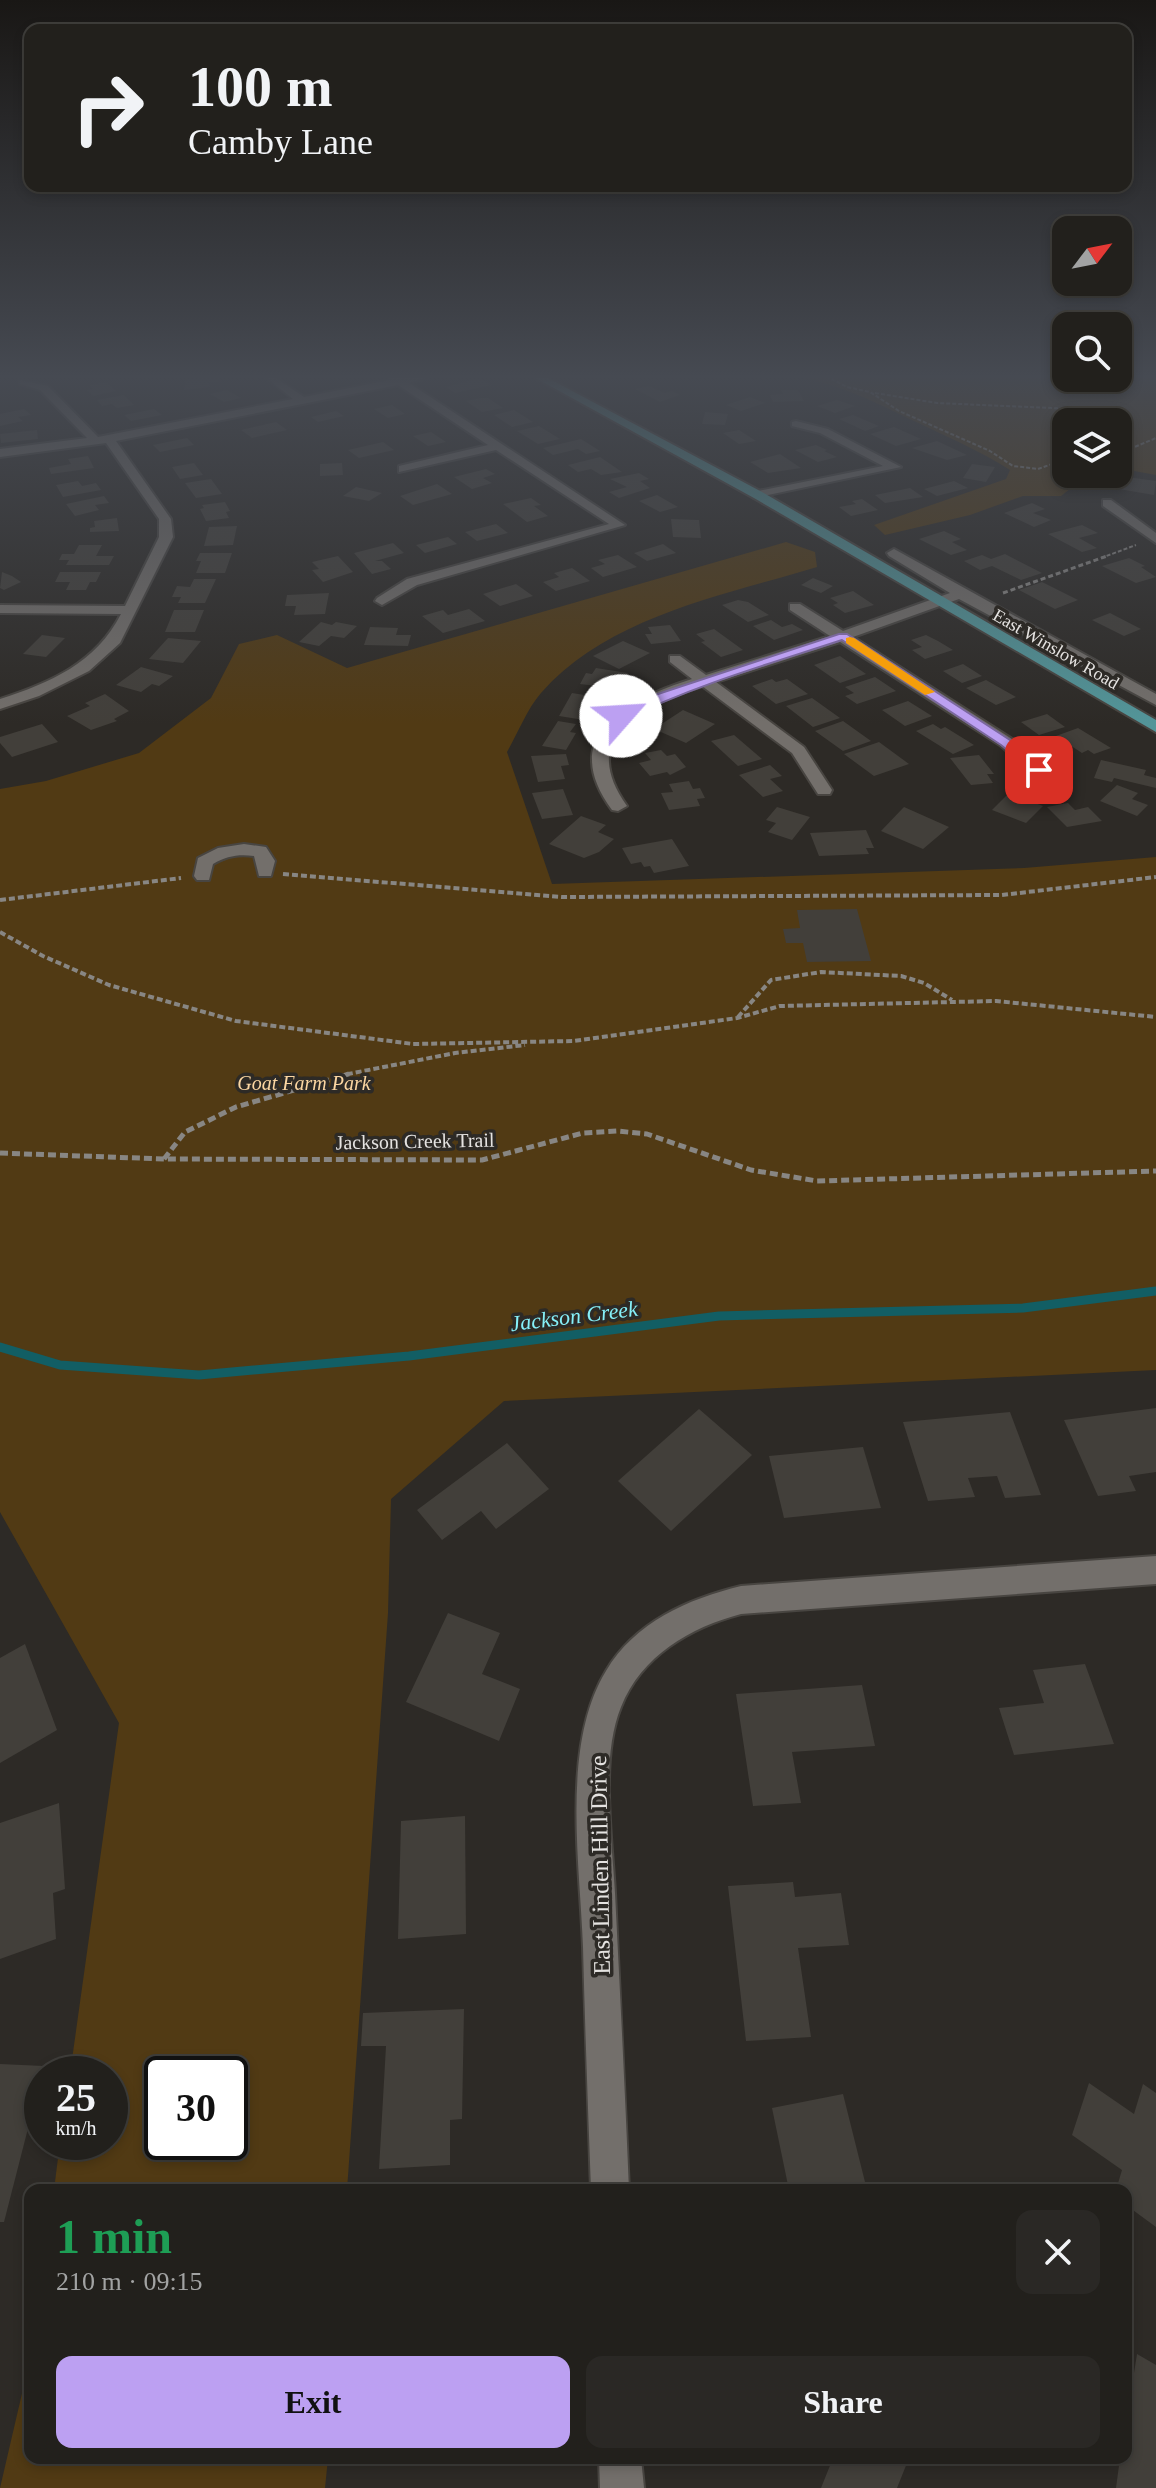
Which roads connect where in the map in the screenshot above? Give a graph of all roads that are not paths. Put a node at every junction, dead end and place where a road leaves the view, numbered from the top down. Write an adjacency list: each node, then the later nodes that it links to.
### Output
1 (144, 492): 14 (street)
2 (568, 492): 10 (street)
3 (753, 492): 5 (main road, East Winslow Road)
4 (772, 492): 5 (street)
5 (758, 495): 11 (main road, East Winslow Road)
6 (1107, 503): 7 (street)
7 (1156, 539)
8 (894, 553): 9 (street, East Winslow Road)
9 (961, 593): 11 (street); 18 (street, East Winslow Road)
10 (382, 601)
11 (939, 602): 15 (street); 20 (main road, East Winslow Road)
12 (795, 607): 15 (street)
13 (0, 609): 14 (street)
14 (128, 610): 19 (street)
15 (843, 636): 17 (street); 21 (street)
16 (675, 659): 17 (street)
17 (707, 680): 22 (street); 23 (street)
18 (1156, 700)
19 (0, 704)
20 (1156, 727)
21 (1039, 770)
22 (824, 790)
23 (618, 806)
24 (265, 872): 25 (street)
25 (203, 876)
26 (1156, 1570): 27 (street, East Linden Hill Drive)
27 (610, 2184)
28 (620, 2464): 29 (street)
29 (622, 2488)

